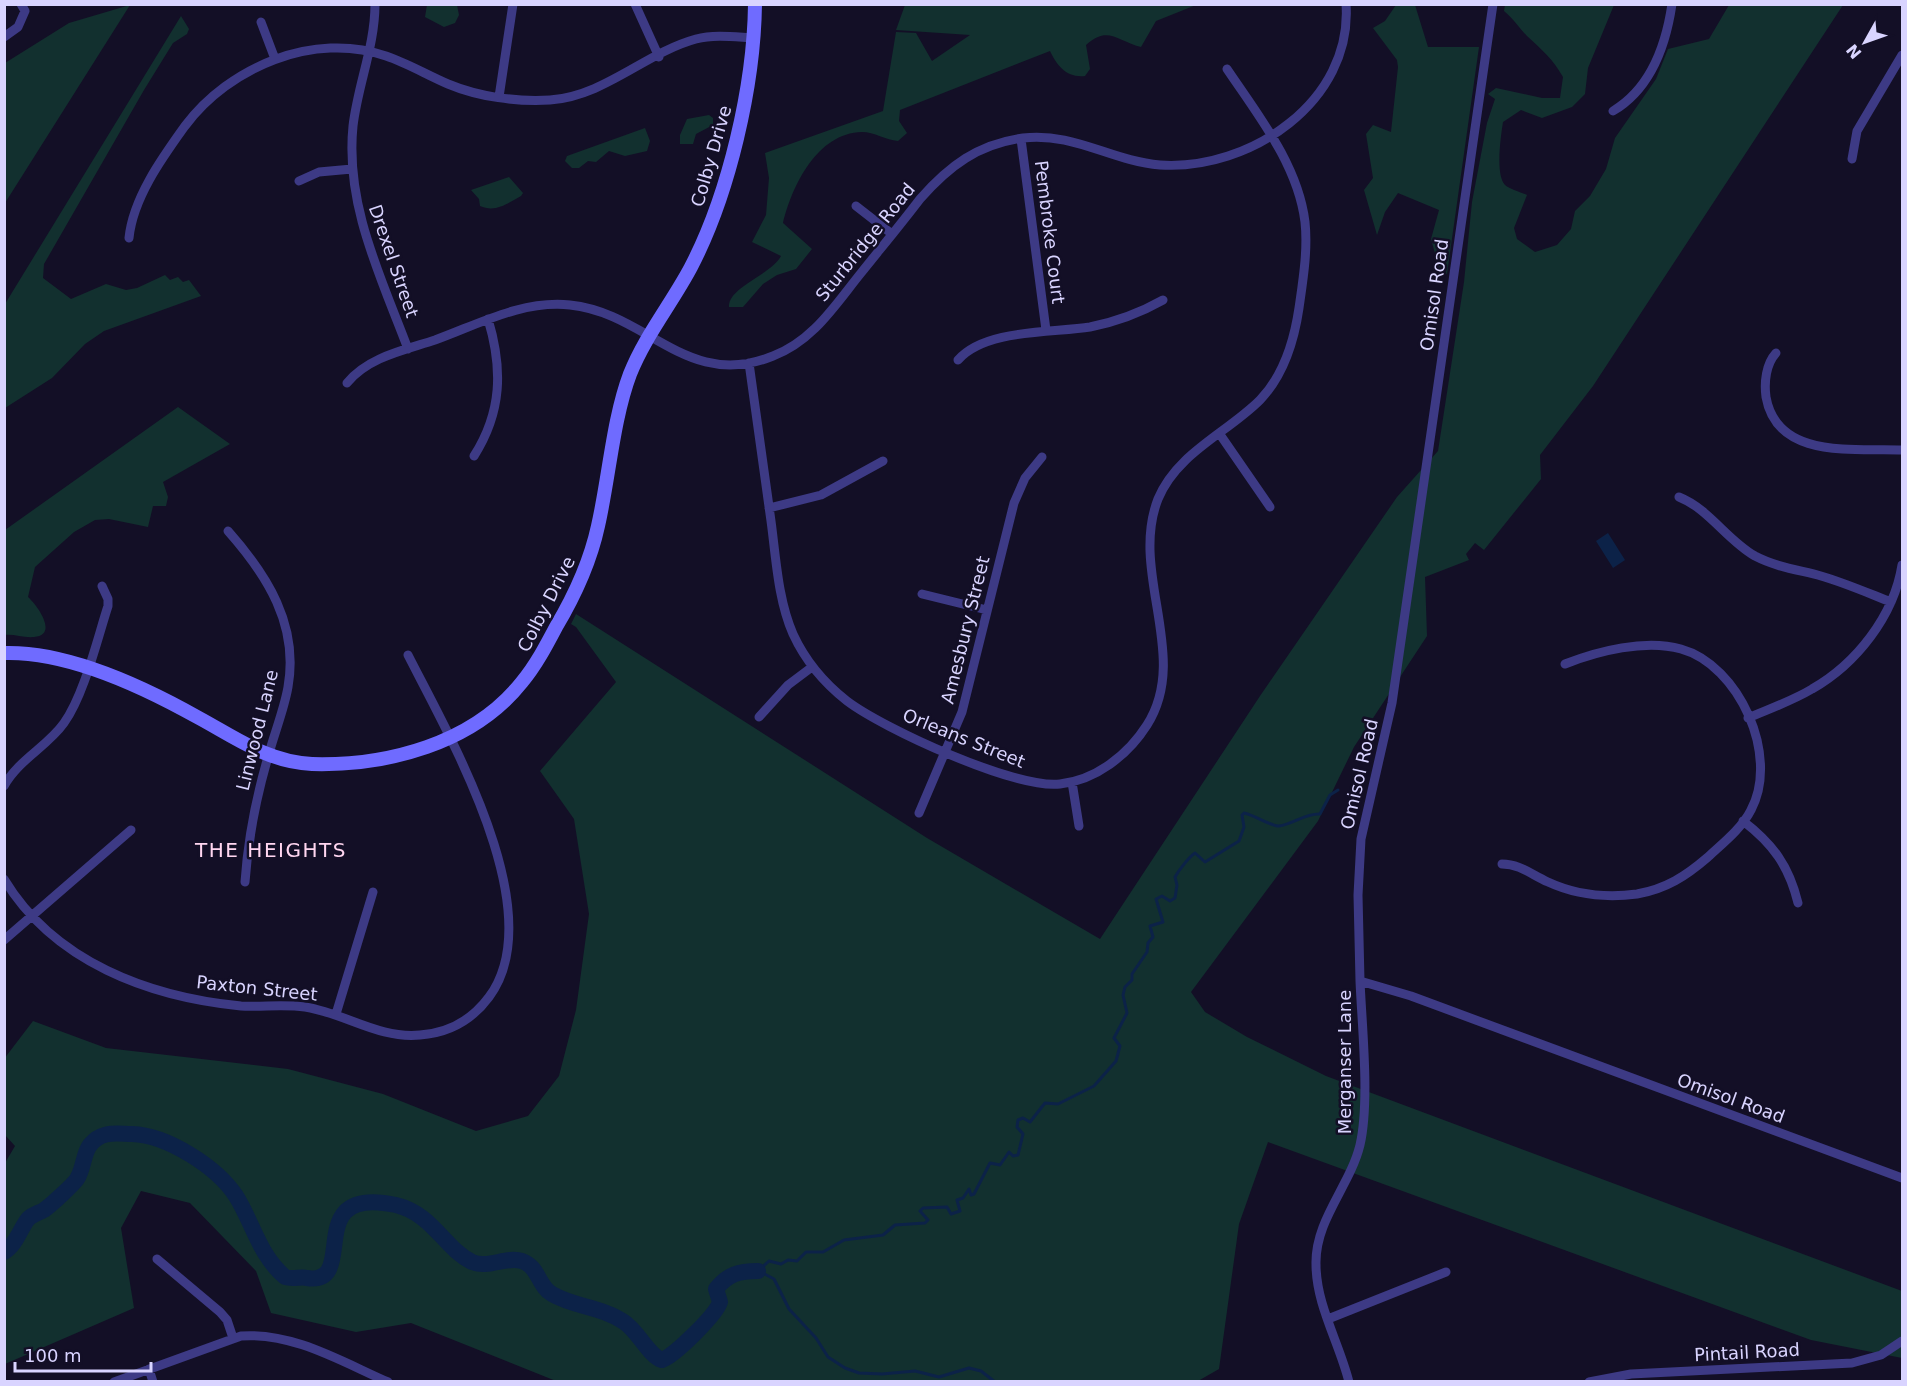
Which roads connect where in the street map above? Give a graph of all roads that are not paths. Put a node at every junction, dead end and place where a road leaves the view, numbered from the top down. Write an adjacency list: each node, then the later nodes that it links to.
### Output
1 (21, 4): 10 (street)
2 (375, 4): 12 (street, Drexel Street)
3 (513, 4): 17 (street)
4 (635, 4): 14 (street)
5 (755, 4): 11 (street, Colby Drive)
6 (1346, 4): 19 (street, Sturbridge Road)
7 (1494, 4): 73 (street, Omisol Road)
8 (1672, 4): 18 (street)
9 (261, 22): 15 (street)
10 (4, 37)
11 (754, 38): 14 (street); 30 (street, Colby Drive)
12 (370, 51): 15 (street); 17 (street); 22 (street, Drexel Street)
13 (1902, 55): 21 (street)
14 (658, 57): 17 (street)
15 (275, 59): 26 (street)
16 (1227, 69): 19 (street, Orleans Street)
17 (499, 97)
18 (1613, 111)
19 (1271, 136): 20 (street, Sturbridge Road); 36 (street, Orleans Street)
20 (1021, 139): 25 (street, Sturbridge Road); 29 (street, Pembroke Court)
21 (1852, 159)
22 (352, 169): 23 (street); 31 (street, Drexel Street)
23 (299, 181)
24 (856, 206): 25 (street)
25 (892, 234): 34 (street, Sturbridge Road)
26 (129, 238)
27 (1163, 300): 29 (street, Pembroke Court)
28 (488, 320): 30 (street, Sturbridge Road); 31 (street, Sturbridge Road); 38 (street)
29 (1046, 330): 33 (street, Pembroke Court)
30 (649, 336): 34 (street, Sturbridge Road); 57 (street, Colby Drive)
31 (408, 349): 35 (street, Sturbridge Road)
32 (1776, 354): 37 (street)
33 (958, 360)
34 (749, 363): 43 (street, Orleans Street)
35 (347, 383)
36 (1219, 433): 42 (street); 60 (street, Orleans Street)
37 (1902, 450)
38 (474, 456)
39 (1042, 458): 49 (street, Amesbury Street)
40 (883, 461): 43 (street)
41 (1679, 497): 48 (street)
42 (1270, 507)
43 (769, 508): 53 (street, Orleans Street)
44 (228, 531): 59 (street, Linwood Lane)
45 (1902, 565): 48 (street)
46 (102, 586): 54 (street)
47 (922, 594): 49 (street)
48 (1891, 602): 56 (street)
49 (987, 610): 58 (street, Amesbury Street)
50 (4, 652): 54 (street, Colby Drive)
51 (408, 655): 57 (street, Paxton Street)
52 (1565, 664): 56 (street)
53 (812, 667): 55 (street); 58 (street, Orleans Street)
54 (87, 669): 59 (street, Colby Drive); 61 (street)
55 (759, 717)
56 (1748, 718): 63 (street)
57 (450, 737): 59 (street, Colby Drive); 74 (street, Paxton Street)
58 (946, 751): 60 (street, Orleans Street); 62 (street, Amesbury Street)
59 (268, 755): 68 (street, Linwood Lane)
60 (1072, 782): 64 (street)
61 (4, 786)
62 (919, 813)
63 (1743, 821): 66 (street); 70 (street)
64 (1079, 826)
65 (131, 830): 71 (street)
66 (1502, 864)
67 (4, 879): 71 (street, Paxton Street)
68 (244, 882)
69 (373, 892): 74 (street)
70 (1798, 903)
71 (32, 916): 72 (street); 74 (street, Paxton Street)
72 (4, 940)
73 (1360, 981): 75 (street, Omisol Road); 78 (street, Merganser Lane)
74 (336, 1014)
75 (1902, 1178)
76 (157, 1259): 79 (street)
77 (1446, 1272): 78 (street)
78 (1328, 1318): 85 (street, Merganser Lane)
79 (233, 1338): 81 (street); 84 (street)
80 (1902, 1341): 86 (street, Pintail Road)
81 (148, 1369): 82 (street); 83 (street)
82 (114, 1382)
83 (153, 1382)
84 (388, 1382)
85 (1349, 1382)
86 (1589, 1382)

